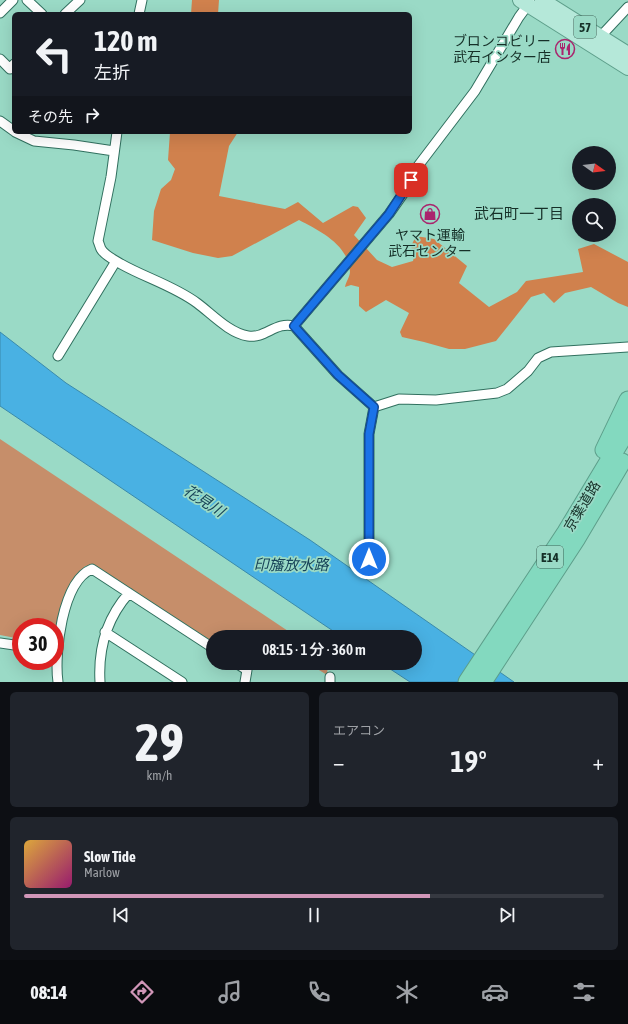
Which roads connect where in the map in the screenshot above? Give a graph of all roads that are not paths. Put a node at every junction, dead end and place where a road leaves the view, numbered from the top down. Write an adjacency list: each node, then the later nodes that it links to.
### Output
1 (14, 0): 11 (street)
2 (27, 0): 8 (street)
3 (80, 0): 9 (street)
4 (142, 0): 10 (street)
5 (542, 0): 12 (main road, 57)
6 (527, 2): 16 (main road, 57); 23 (street)
7 (628, 7): 12 (street)
8 (40, 12)
9 (67, 12)
10 (139, 12)
11 (0, 13)
12 (600, 37): 13 (main road, 57)
13 (628, 54)
14 (0, 59): 15 (street)
15 (12, 68)
16 (628, 68)
17 (0, 121): 18 (street)
18 (12, 130)
19 (20, 134): 21 (street)
20 (117, 134): 21 (street)
21 (114, 151): 22 (street)
22 (116, 261): 23 (street); 25 (street)
23 (294, 326): 27 (street)
24 (628, 347): 27 (street)
25 (58, 356)
26 (628, 400): 33 (highway)
27 (374, 407): 31 (street)
28 (628, 429): 33 (highway, 京葉道路 / E14)
29 (628, 452): 33 (highway, 京葉道路 / E14)
30 (628, 470): 33 (highway)
31 (369, 559)
32 (129, 593): 34 (street); 35 (street); 37 (street)
33 (519, 617): 45 (highway, 京葉道路 / E14); 46 (highway, 京葉道路 / E14)
34 (63, 618)
35 (105, 632): 42 (street); 43 (street)
36 (0, 643): 38 (street)
37 (206, 643)
38 (12, 645)
39 (57, 670): 41 (street)
40 (247, 670): 44 (street)
41 (58, 682)
42 (100, 682)
43 (182, 682)
44 (245, 682)
45 (467, 682)
46 (483, 682)

